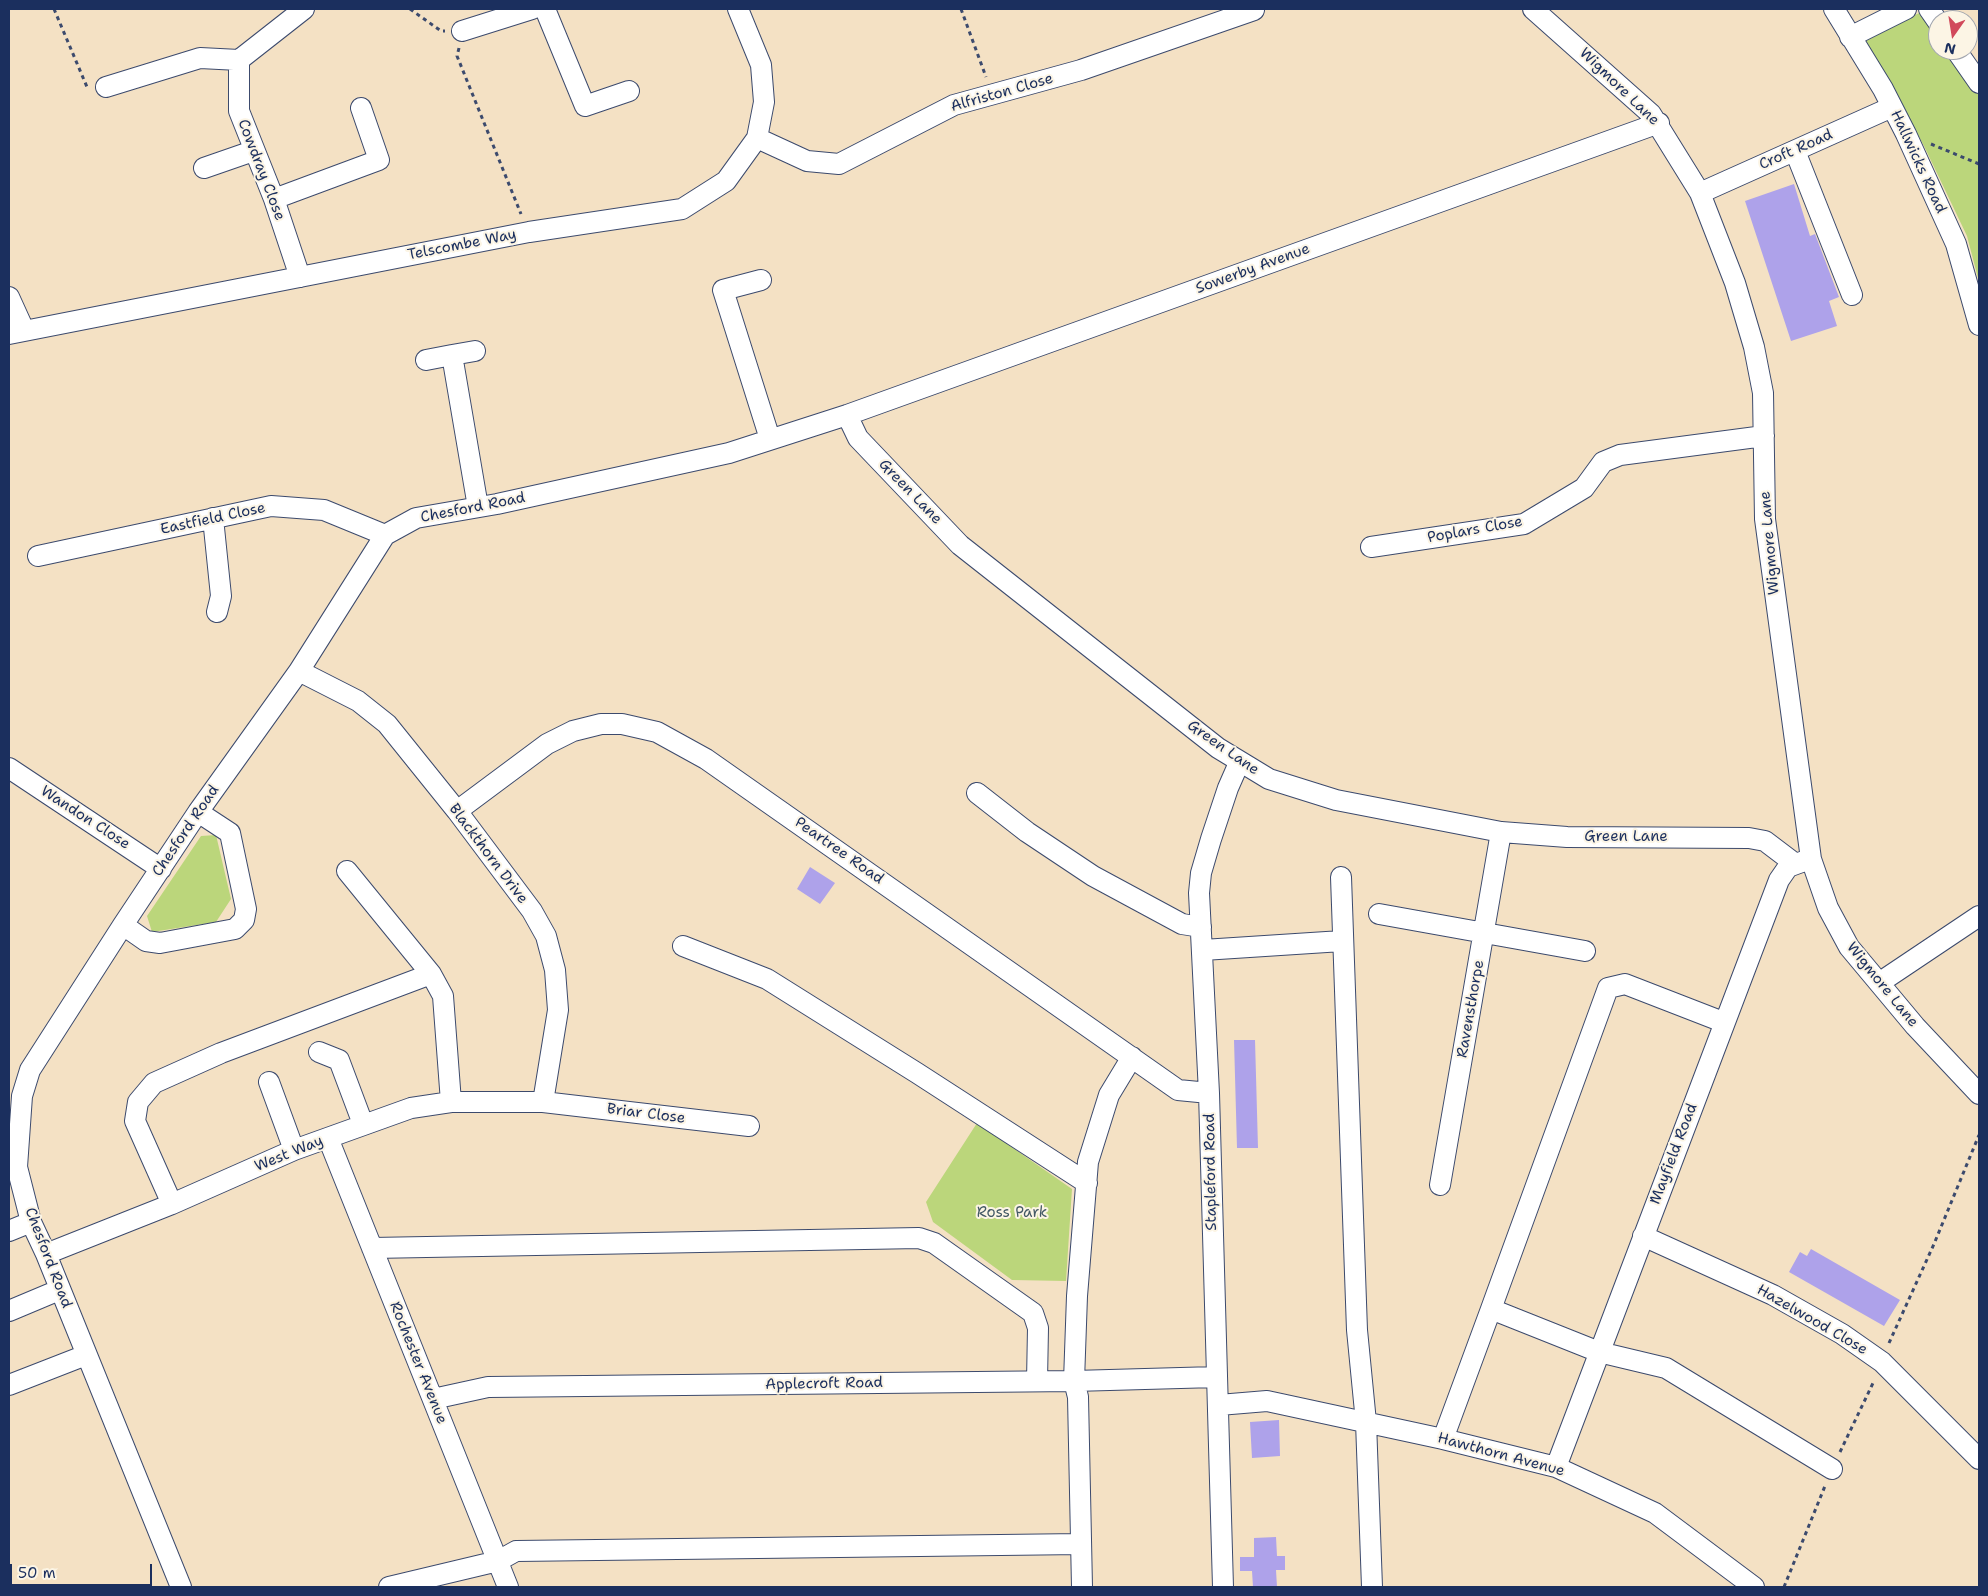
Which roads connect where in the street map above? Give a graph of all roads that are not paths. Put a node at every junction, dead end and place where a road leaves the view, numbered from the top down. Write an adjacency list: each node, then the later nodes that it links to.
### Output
1 (304, 9): 12 (street)
2 (532, 9): 9 (street)
3 (545, 9): 16 (street)
4 (738, 9): 20 (street, Telscombe Way)
5 (1533, 9): 19 (street, Wigmore Lane)
6 (1834, 9): 11 (street, Hallwicks Road)
7 (1906, 9): 11 (street)
8 (1254, 10): 20 (street, Alfriston Close)
9 (492, 14): 10 (street)
10 (462, 32)
11 (1850, 37): 17 (street, Hallwicks Road)
12 (239, 60): 15 (street); 21 (street, Cowdray Close)
13 (1963, 60): 14 (street)
14 (1979, 83)
15 (106, 87)
16 (629, 91)
17 (1892, 107): 22 (street, Croft Road); 30 (street, Hallwicks Road)
18 (361, 108): 25 (street)
19 (1659, 123): 24 (street, Wigmore Lane); 35 (street, Sowerby Avenue)
20 (757, 138): 26 (street, Telscombe Way)
21 (253, 151): 23 (street); 25 (street, Cowdray Close)
22 (1795, 151): 24 (street, Croft Road); 28 (street)
23 (204, 168)
24 (1700, 193): 36 (street, Wigmore Lane)
25 (274, 199): 26 (street, Cowdray Close)
26 (300, 277): 31 (street, Telscombe Way)
27 (760, 280): 37 (street)
28 (1852, 295)
29 (9, 297): 31 (street)
30 (1979, 325)
31 (16, 332)
32 (475, 351): 33 (street)
33 (452, 356): 34 (street); 38 (street)
34 (426, 360)
35 (847, 415): 37 (street, Chesford Road); 45 (street, Green Lane)
36 (1764, 436): 41 (street, Poplars Close); 51 (street, Wigmore Lane)
37 (770, 439): 38 (street, Chesford Road)
38 (478, 507): 40 (street, Chesford Road)
39 (212, 518): 40 (street, Eastfield Close); 42 (street, Eastfield Close); 43 (street)
40 (385, 536): 44 (street, Chesford Road)
41 (1372, 547)
42 (38, 556)
43 (217, 612)
44 (299, 671): 48 (street, Blackthorn Drive); 49 (street, Chesford Road)
45 (1239, 763): 50 (street, Green Lane); 58 (street, Stapleford Road)
46 (9, 768): 52 (street, Wandon Close)
47 (977, 793): 58 (street)
48 (457, 811): 68 (street, Peartree Road); 74 (street, Blackthorn Drive)
49 (198, 812): 52 (street, Chesford Road); 57 (street)
50 (1501, 832): 51 (street, Green Lane); 59 (street, Ravensthorpe)
51 (1803, 861): 65 (street, Wigmore Lane); 66 (street, Mayfield Road)
52 (161, 869): 57 (street, Chesford Road)
53 (347, 871): 64 (street)
54 (1341, 877): 60 (street)
55 (1379, 914): 59 (street)
56 (1979, 916): 65 (street)
57 (123, 925): 72 (street, Chesford Road)
58 (1201, 927): 62 (street, Stapleford Road)
59 (1485, 932): 63 (street); 80 (street, Ravensthorpe)
60 (1342, 941): 62 (street); 98 (street)
61 (683, 946): 79 (street)
62 (1202, 950): 70 (street, Stapleford Road)
63 (1585, 951)
64 (431, 974): 73 (street); 81 (street)
65 (1879, 983): 71 (street, Wigmore Lane)
66 (1723, 1022): 84 (street, Mayfield Road); 88 (street)
67 (319, 1052): 75 (street)
68 (1132, 1057): 70 (street, Peartree Road); 79 (street)
69 (269, 1082): 78 (street)
70 (1209, 1093): 92 (street, Stapleford Road)
71 (1979, 1094)
72 (15, 1095): 82 (street, Chesford Road)
73 (451, 1102): 74 (street, West Way); 75 (street, West Way)
74 (543, 1102): 76 (street, Briar Close)
75 (363, 1124): 77 (street, West Way)
76 (749, 1126)
77 (328, 1138): 78 (street, West Way); 85 (street, Rochester Avenue)
78 (294, 1150): 81 (street, West Way)
79 (1087, 1183): 93 (street)
80 (1440, 1185)
81 (172, 1204): 86 (street, West Way)
82 (31, 1222): 83 (street); 86 (street, Chesford Road)
83 (9, 1231)
84 (1642, 1236): 90 (street, Mayfield Road); 100 (street, Hazelwood Close)
85 (372, 1248): 94 (street); 96 (street, Rochester Avenue)
86 (46, 1254): 87 (street, Chesford Road)
87 (59, 1290): 89 (street); 91 (street, Chesford Road)
88 (1491, 1310): 90 (street); 99 (street)
89 (9, 1311)
90 (1599, 1352): 101 (street, Mayfield Road); 102 (street)
91 (86, 1355): 95 (street); 105 (street, Chesford Road)
92 (1216, 1377): 93 (street, Applecroft Road); 97 (street, Stapleford Road)
93 (1074, 1381): 94 (street, Applecroft Road); 103 (street)
94 (1037, 1382): 96 (street, Applecroft Road)
95 (9, 1385)
96 (433, 1399): 104 (street, Rochester Avenue)
97 (1219, 1405): 98 (street, Hawthorn Avenue); 109 (street, Stapleford Road)
98 (1366, 1422): 99 (street, Hawthorn Avenue); 110 (street)
99 (1443, 1438): 101 (street, Hawthorn Avenue)
100 (1979, 1459)
101 (1556, 1467): 111 (street, Hawthorn Avenue)
102 (1832, 1469)
103 (1082, 1544): 104 (street); 108 (street)
104 (498, 1561): 106 (street); 107 (street, Rochester Avenue)
105 (181, 1587)
106 (389, 1587)
107 (508, 1587)
108 (1082, 1587)
109 (1223, 1587)
110 (1372, 1587)
111 (1754, 1587)

